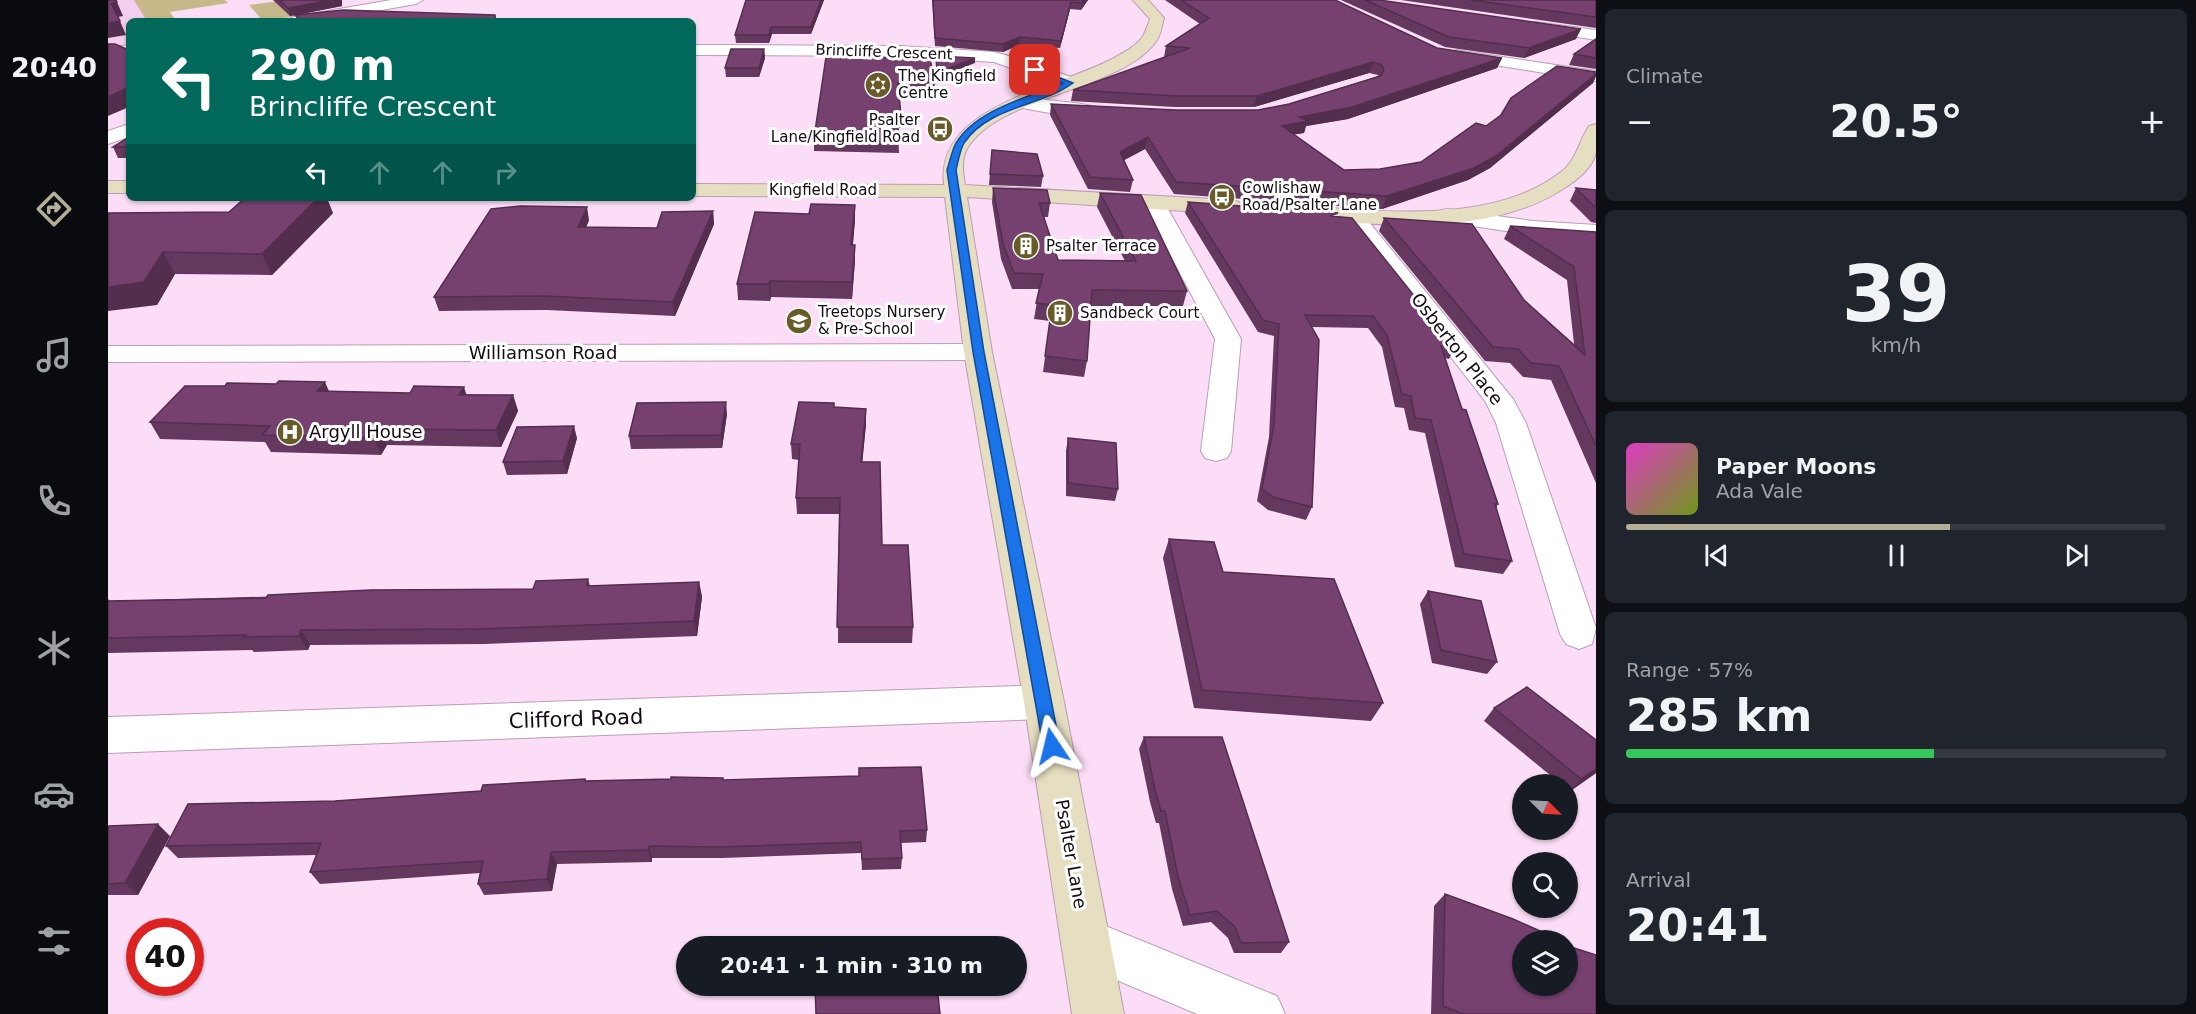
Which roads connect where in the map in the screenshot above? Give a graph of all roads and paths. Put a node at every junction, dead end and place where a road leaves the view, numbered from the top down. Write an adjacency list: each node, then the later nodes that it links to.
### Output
1 (416, 0): 3 (street)
2 (1140, 0): 11 (street, Psalter Lane)
3 (311, 18)
4 (1516, 23): 5 (street)
5 (1596, 35)
6 (126, 50): 8 (street)
7 (696, 50): 11 (street, Brincliffe Crescent)
8 (108, 53)
9 (1440, 53): 10 (street)
10 (1596, 76)
11 (1070, 83): 12 (street, Psalter Lane)
12 (1021, 102): 13 (street); 20 (street, Psalter Lane)
13 (1108, 111)
14 (1596, 130): 25 (street)
15 (126, 131): 16 (street)
16 (108, 138)
17 (108, 187): 18 (street)
18 (126, 187)
19 (696, 190): 20 (street, Kingfield Road)
20 (953, 191): 21 (street, Kingfield Road); 27 (street, Psalter Lane)
21 (1153, 201): 22 (street, Kingfield Road); 29 (street)
22 (1247, 208)
23 (1270, 210): 24 (street)
24 (1352, 216): 25 (street); 30 (street, Osberton Place)
25 (1447, 216): 26 (street)
26 (1596, 232)
27 (978, 352): 28 (street, Williamson Road); 31 (street, Psalter Lane)
28 (108, 354)
29 (1216, 451)
30 (1579, 634)
31 (1044, 702): 32 (street, Clifford Road); 33 (street, Psalter Lane)
32 (108, 735)
33 (1086, 943): 34 (street, Psalter Lane); 35 (street)
34 (1098, 1014)
35 (1259, 1014)

